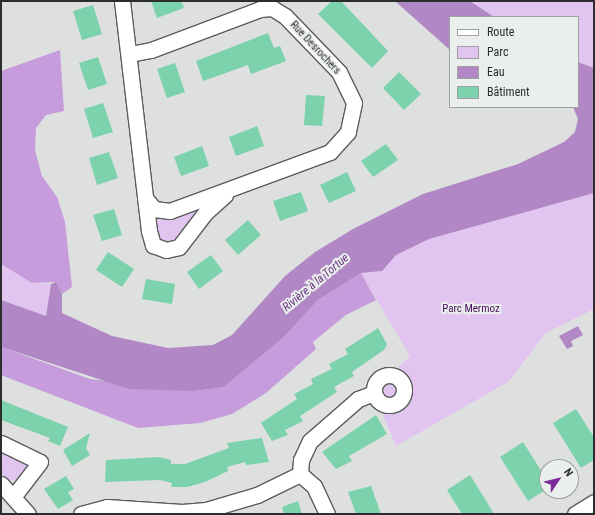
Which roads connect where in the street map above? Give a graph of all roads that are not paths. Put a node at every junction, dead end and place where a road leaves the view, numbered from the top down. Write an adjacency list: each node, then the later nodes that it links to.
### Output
1 (122, 1): 2 (street, Rue Desrochers)
2 (130, 54): 3 (street, Rue Desrochers); 4 (street, Rue Desrochers)
3 (230, 191): 4 (street, Rue Desrochers); 4 (street, Rue Desrochers)
4 (145, 198)
5 (374, 393): 7 (street)
6 (1, 443): 9 (street)
7 (300, 474): 11 (street); 14 (street)
8 (1, 484): 9 (street)
9 (13, 497): 12 (street)
10 (594, 502): 15 (street)
11 (190, 513): 13 (street)
12 (28, 514)
13 (82, 514)
14 (327, 514)
15 (575, 514)

